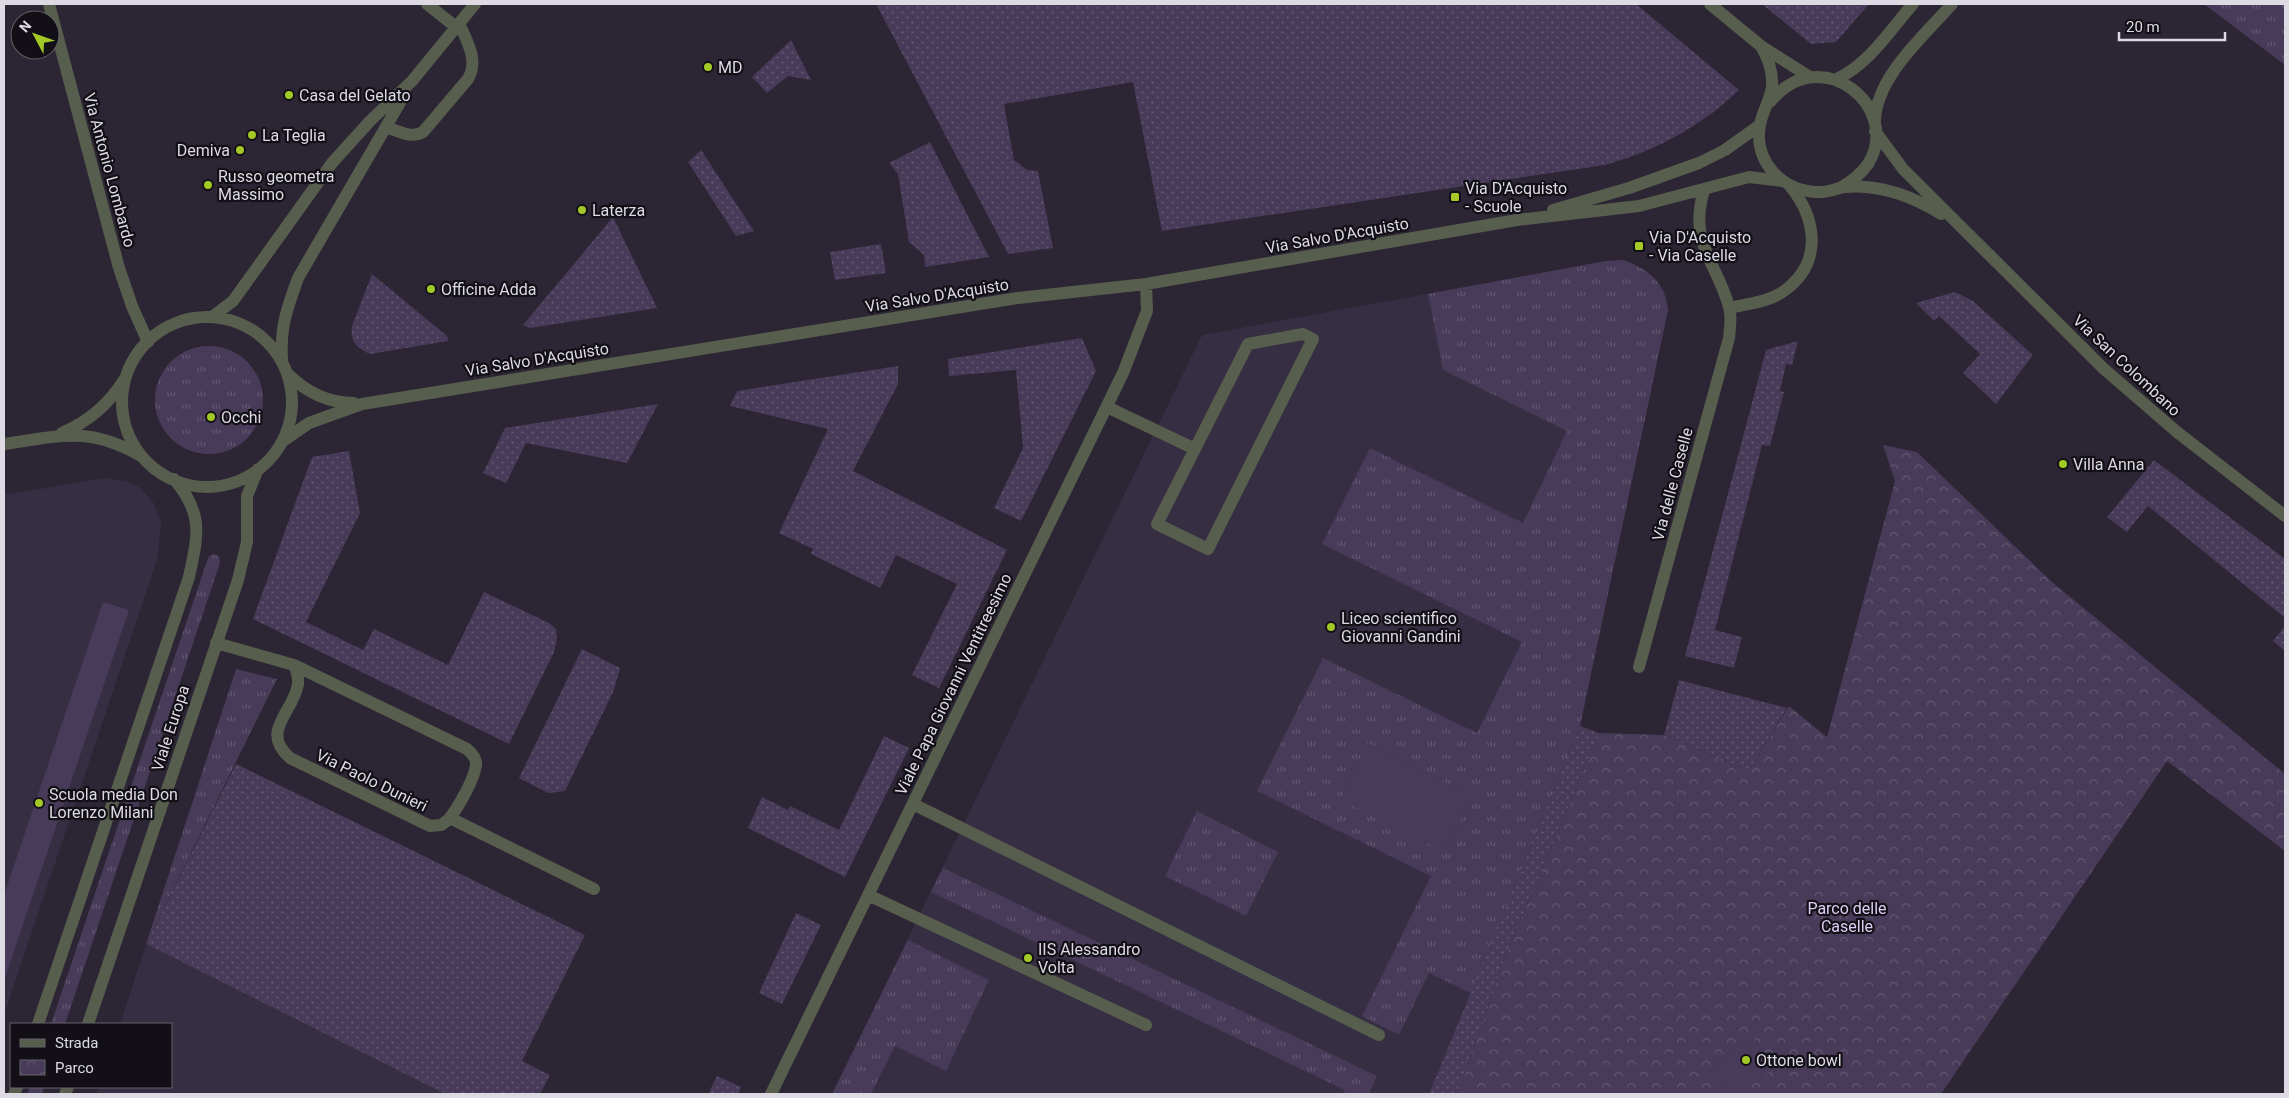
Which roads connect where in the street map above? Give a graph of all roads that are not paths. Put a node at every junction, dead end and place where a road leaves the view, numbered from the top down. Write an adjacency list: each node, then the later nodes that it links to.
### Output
1 (49, 4): 24 (street, Via Antonio Lombardo)
2 (427, 4): 7 (street)
3 (475, 4): 7 (street)
4 (1710, 4): 8 (street, Via San Colombano)
5 (1913, 4): 10 (street)
6 (1952, 4): 15 (street)
7 (458, 25): 11 (street); 14 (street)
8 (1761, 46): 9 (street, Via San Colombano); 12 (street, Via San Colombano)
9 (1810, 77): 10 (street, Via San Colombano); 12 (street, Via San Colombano)
10 (1836, 79): 15 (street, Via San Colombano)
11 (412, 81): 14 (street); 23 (street)
12 (1766, 106): 13 (street, Via San Colombano)
13 (1760, 125): 16 (street, Via San Colombano); 19 (street, Via Salvo D'Acquisto)
14 (386, 127): 25 (street)
15 (1875, 127): 17 (street); 20 (street, Via San Colombano)
16 (1786, 183): 17 (street, Via San Colombano); 18 (street, Via Salvo D'Acquisto); 22 (street)
17 (1842, 188): 20 (street, Via San Colombano)
18 (1704, 190): 19 (street, Via Salvo D'Acquisto); 22 (street, Via delle Caselle)
19 (1517, 220): 21 (street, Via Salvo D'Acquisto)
20 (1958, 225): 36 (street, Via San Colombano)
21 (1146, 284): 27 (street, Via Salvo D'Acquisto); 28 (street, Viale Papa Giovanni Ventitreesimo)
22 (1730, 308): 39 (street, Via delle Caselle)
23 (212, 317): 24 (street); 25 (street)
24 (148, 342): 26 (street)
25 (284, 366): 27 (street, Via Salvo D'Acquisto); 30 (street)
26 (126, 377): 29 (street); 33 (street)
27 (362, 404): 30 (street, Via Salvo D'Acquisto)
28 (1107, 407): 32 (street); 40 (street, Viale Papa Giovanni Ventitreesimo)
29 (53, 437): 31 (street); 33 (street)
30 (283, 441): 34 (street)
31 (4, 444)
32 (1195, 449): 32 (street)
33 (141, 456): 35 (street)
34 (258, 469): 35 (street); 37 (street, Viale Europa)
35 (174, 479): 44 (street, Viale Europa)
36 (2285, 516)
37 (216, 643): 38 (street); 45 (street, Viale Europa)
38 (294, 664): 41 (street); 41 (street, Via Paolo Dunieri)
39 (1639, 668)
40 (913, 804): 43 (street, Viale Papa Giovanni Ventitreesimo); 47 (street)
41 (450, 818): 42 (street)
42 (594, 890)
43 (868, 895): 46 (street); 48 (street, Viale Papa Giovanni Ventitreesimo)
44 (38, 1023)
45 (88, 1023)
46 (1146, 1025)
47 (1379, 1035)
48 (771, 1094)

